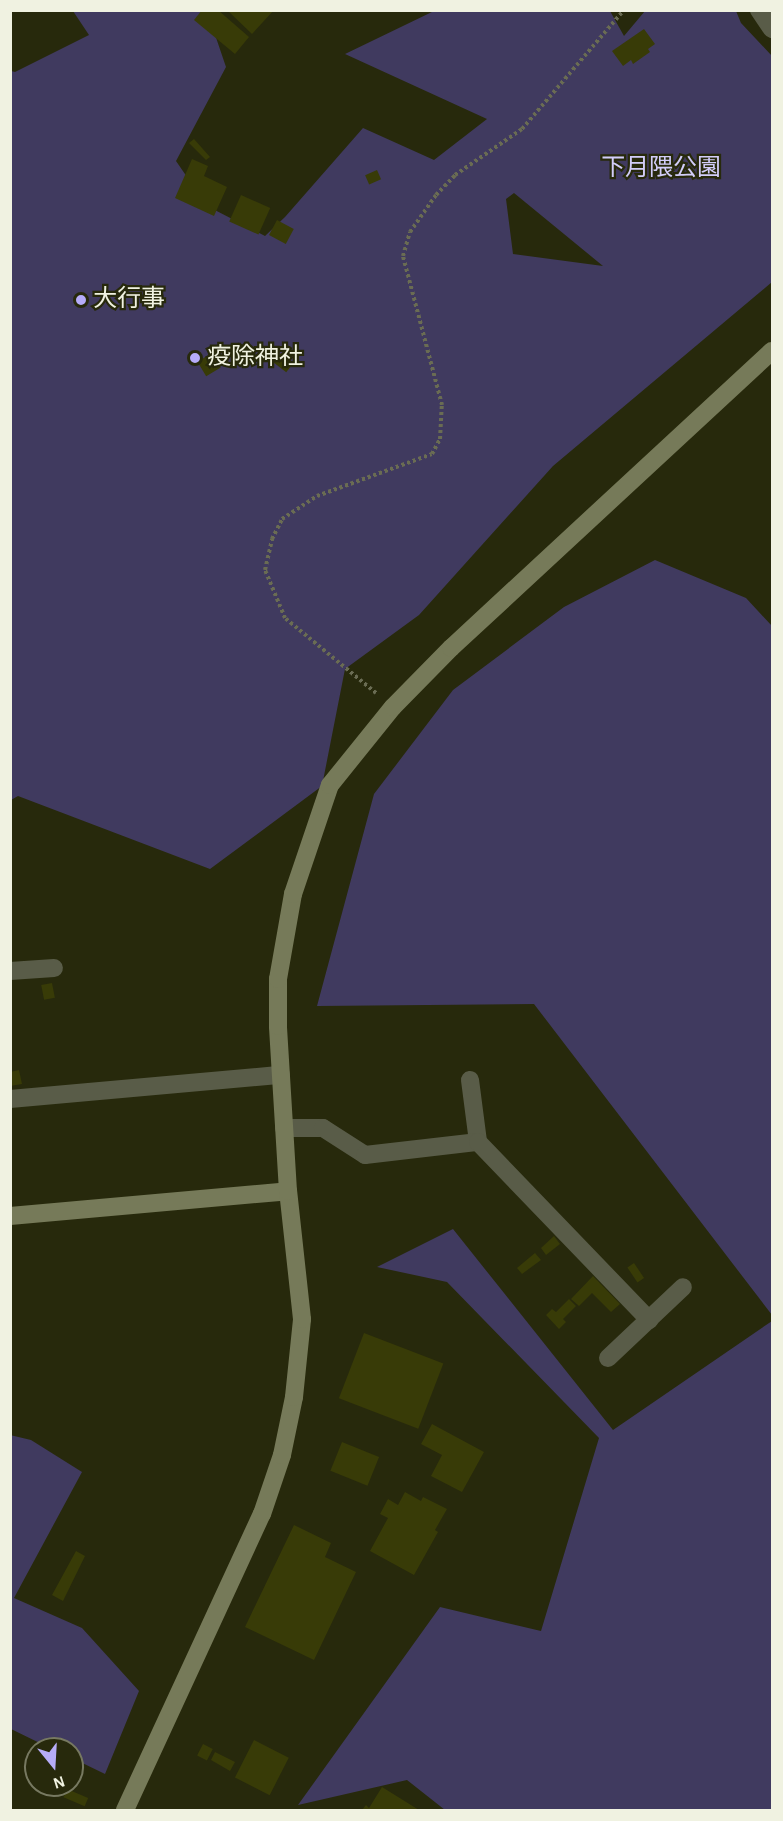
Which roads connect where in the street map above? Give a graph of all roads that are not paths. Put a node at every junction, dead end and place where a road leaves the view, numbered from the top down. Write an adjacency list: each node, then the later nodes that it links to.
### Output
1 (759, 10): 2 (street)
2 (772, 29)
3 (772, 351): 6 (street)
4 (54, 968): 5 (street)
5 (10, 971)
6 (281, 1075): 8 (street); 9 (street)
7 (470, 1080): 10 (street)
8 (10, 1099)
9 (284, 1128): 10 (street); 11 (street)
10 (478, 1142): 14 (street)
11 (288, 1191): 12 (street); 16 (street)
12 (10, 1216)
13 (683, 1287): 14 (street)
14 (649, 1320): 15 (street)
15 (608, 1358)
16 (125, 1810)

